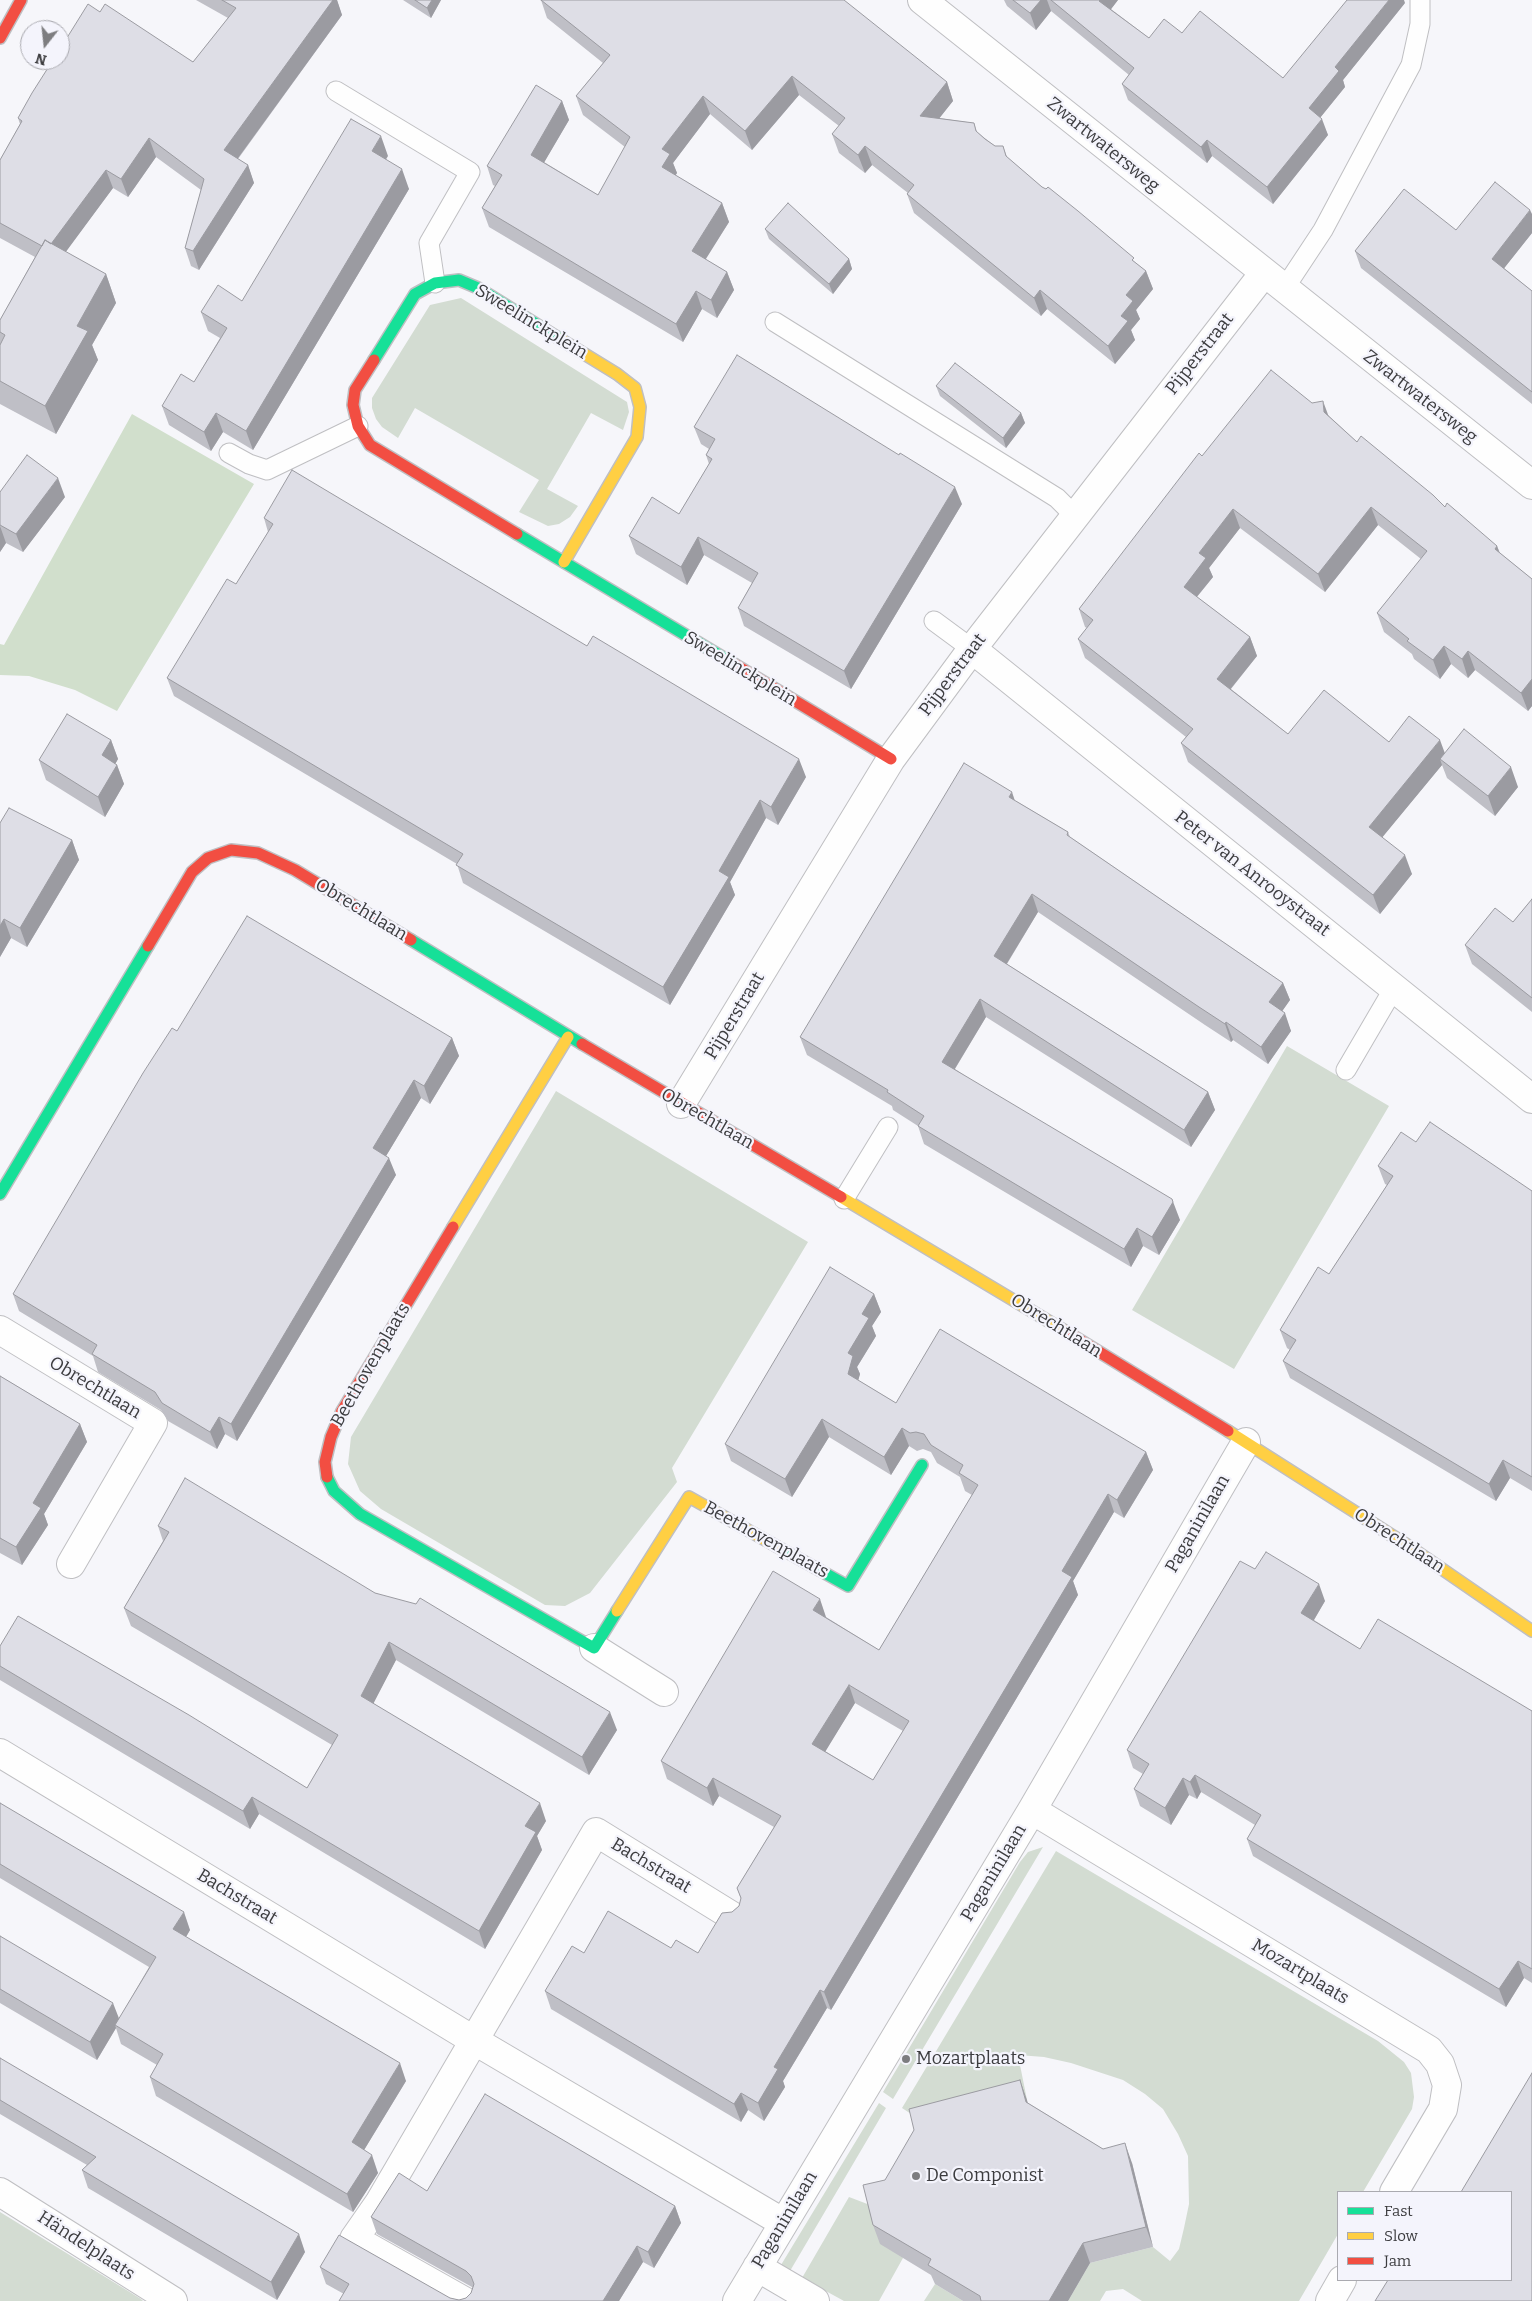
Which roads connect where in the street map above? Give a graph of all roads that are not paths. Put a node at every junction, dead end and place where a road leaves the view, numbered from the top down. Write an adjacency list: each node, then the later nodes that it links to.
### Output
1 (21, 0): 4 (street)
2 (922, 0): 6 (street, Zwartwatersweg)
3 (1420, 0): 6 (lane)
4 (0, 38)
5 (336, 91): 7 (lane)
6 (1274, 281): 11 (street, Zwartwatersweg); 12 (street, Pijperstraat)
7 (434, 283): 9 (street, Sweelinckplein); 13 (street, Sweelinckplein)
8 (775, 322): 12 (lane)
9 (358, 426): 10 (lane); 13 (street, Sweelinckplein)
10 (229, 453)
11 (1532, 485)
12 (1075, 516): 15 (street, Pijperstraat)
13 (564, 562): 16 (street, Sweelinckplein)
14 (934, 621): 15 (lane)
15 (972, 649): 16 (street, Pijperstraat); 17 (street, Peter van Anrooystraat)
16 (891, 759): 21 (street, Pijperstraat)
17 (1394, 988): 19 (lane); 20 (street, Peter van Anrooystraat)
18 (568, 1037): 21 (street, Obrechtlaan); 23 (street, Obrechtlaan); 30 (street, Beethovenplaats)
19 (1346, 1070)
20 (1532, 1099)
21 (681, 1104): 24 (street, Obrechtlaan)
22 (888, 1127): 24 (lane)
23 (0, 1194)
24 (844, 1199): 26 (street, Obrechtlaan)
25 (0, 1330): 28 (street, Obrechtlaan)
26 (1246, 1442): 29 (street, Obrechtlaan); 33 (street, Paganinilaan)
27 (922, 1465): 30 (street, Beethovenplaats)
28 (71, 1564)
29 (1532, 1631)
30 (594, 1648): 31 (street, Beethovenplaats)
31 (664, 1692)
32 (0, 1753): 35 (street, Bachstraat)
33 (1032, 1810): 36 (street, Mozartplaats); 38 (street, Paganinilaan)
34 (732, 1916): 35 (street, Bachstraat)
35 (475, 2041): 38 (street, Bachstraat); 42 (street, Bachstraat)
36 (1395, 2191)
37 (0, 2192): 41 (street, Händelplaats)
38 (784, 2223): 39 (street, Paganinilaan)
39 (757, 2267): 43 (street, Paganinilaan); 44 (street)
40 (1341, 2281): 45 (street)
41 (173, 2301)
42 (464, 2301)
43 (737, 2301)
44 (815, 2301)
45 (1330, 2301)

